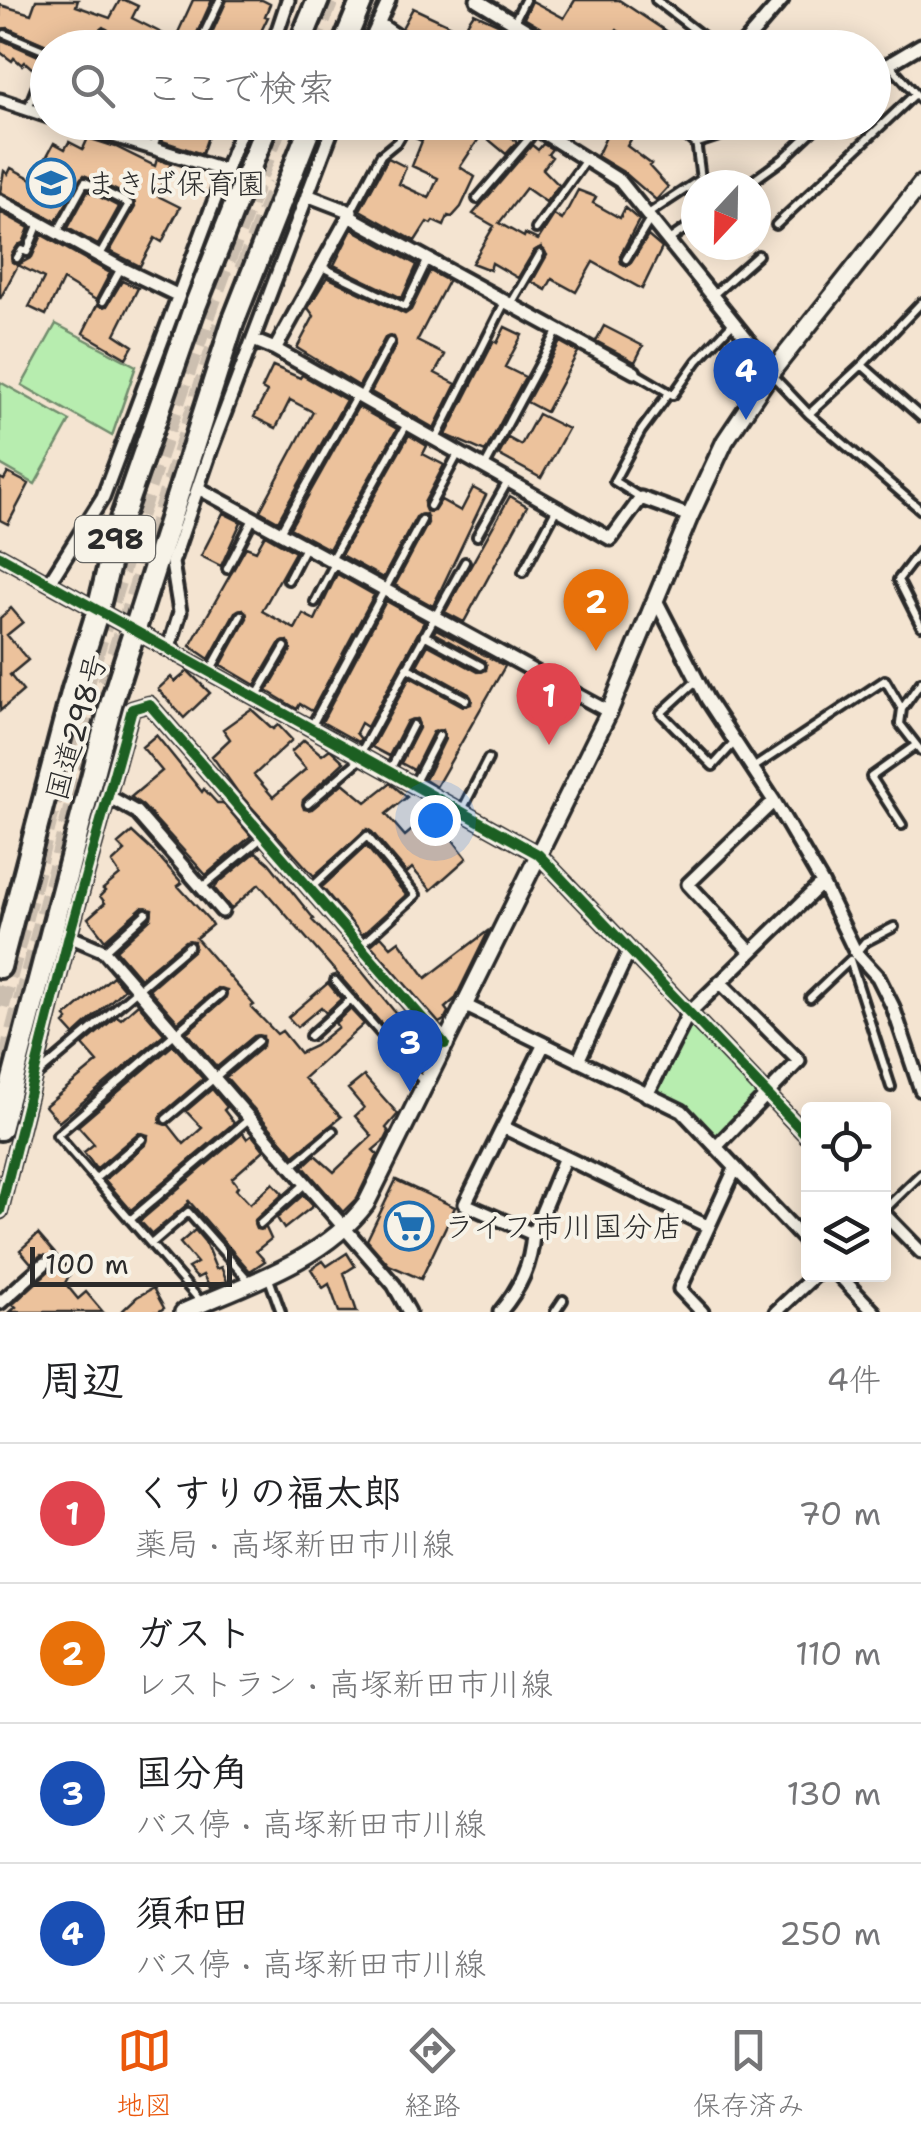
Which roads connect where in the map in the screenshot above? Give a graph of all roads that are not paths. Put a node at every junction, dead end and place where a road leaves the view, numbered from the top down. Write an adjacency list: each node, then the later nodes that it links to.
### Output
1 (220, 0): 12 (lane)
2 (288, 0): 13 (street)
3 (318, 0): 14 (highway)
4 (362, 0): 15 (highway)
5 (389, 0): 11 (street)
6 (478, 0): 10 (street)
7 (525, 0): 10 (lane)
8 (656, 0): 20 (lane)
9 (782, 0): 21 (street)
10 (514, 22): 18 (lane); 19 (street)
11 (378, 23): 16 (street); 17 (street)
12 (206, 30)
13 (278, 30)
14 (306, 30)
15 (350, 30)
16 (375, 30)
17 (389, 30)
18 (508, 30)
19 (527, 30)
20 (695, 30)
21 (756, 30)
22 (5, 34): 24 (lane)
23 (921, 45): 25 (street)
24 (30, 46)
25 (891, 63)
26 (891, 65): 27 (lane)
27 (918, 97): 32 (lane)
28 (0, 100): 30 (street)
29 (30, 101): 30 (lane)
30 (27, 109): 31 (street)
31 (30, 110)
32 (891, 121)
33 (123, 140): 47 (street)
34 (156, 140): 47 (lane)
35 (238, 140): 48 (street)
36 (250, 140): 48 (street)
37 (261, 140): 97 (highway, 国道298号 / 298)
38 (305, 140): 94 (highway, 国道298号 / 298)
39 (328, 140): 53 (street)
40 (399, 140): 56 (lane)
41 (521, 140): 54 (lane)
42 (554, 140): 49 (street)
43 (702, 140): 46 (street)
44 (803, 140): 50 (lane)
45 (870, 140): 59 (lane)
46 (696, 142): 57 (lane)
47 (153, 150): 51 (street)
48 (232, 156): 51 (street)
49 (586, 160): 57 (street); 60 (lane)
50 (768, 170)
51 (226, 171): 72 (street)
52 (921, 184): 84 (main road)
53 (307, 195): 56 (street); 79 (street)
54 (477, 199)
55 (0, 202): 58 (street)
56 (350, 214): 67 (street); 70 (street)
57 (649, 216): 63 (street); 68 (lane)
58 (39, 223): 62 (street); 66 (lane)
59 (776, 225)
60 (536, 228)
61 (681, 232): 63 (lane)
62 (57, 233): 65 (street); 65 (lane)
63 (668, 241): 73 (street)
64 (540, 254): 76 (lane)
65 (100, 256): 71 (street)
66 (17, 258)
67 (428, 259): 70 (lane); 76 (street)
68 (626, 259)
69 (752, 260): 73 (lane)
70 (321, 266): 81 (street)
71 (121, 268): 72 (street); 74 (lane)
72 (177, 295): 91 (street)
73 (712, 296): 77 (street)
74 (103, 300)
75 (921, 302): 82 (lane)
76 (508, 303): 78 (street); 90 (lane)
77 (734, 322): 84 (street); 85 (lane)
78 (558, 330): 83 (street); 95 (lane)
79 (253, 340): 81 (street); 92 (street)
80 (390, 342): 86 (lane)
81 (276, 349): 86 (street)
82 (862, 365): 87 (lane); 88 (lane)
83 (634, 372): 85 (lane)
84 (772, 372): 87 (lane); 103 (main road)
85 (669, 394): 99 (lane)
86 (358, 396): 89 (street); 106 (lane)
87 (809, 414): 102 (lane)
88 (921, 417)
89 (407, 424): 90 (street); 111 (lane)
90 (436, 440): 93 (street)
91 (123, 442): 97 (street); 116 (street)
92 (211, 449): 94 (street); 98 (street)
93 (459, 453): 95 (street); 100 (lane)
94 (190, 454): 124 (highway, 国道298号 / 298)
95 (484, 467): 96 (street)
96 (508, 480): 101 (street); 107 (lane)
97 (133, 486): 120 (highway, 国道298号 / 298)
98 (198, 488): 104 (street); 127 (street)
99 (641, 498): 101 (street); 103 (street)
100 (430, 506)
101 (557, 508): 114 (lane)
102 (921, 510)
103 (690, 516): 119 (main road)
104 (253, 519): 106 (street); 113 (lane)
105 (422, 520): 117 (lane)
106 (279, 533): 108 (street)
107 (477, 536)
108 (305, 547): 111 (street); 115 (lane)
109 (921, 550): 123 (lane)
110 (0, 556): 116 (street)
111 (333, 562): 117 (street); 118 (lane)
112 (465, 562): 122 (lane)
113 (227, 569)
114 (523, 572)
115 (288, 580)
116 (49, 583): 120 (street)
117 (383, 590): 122 (street); 138 (lane)
118 (315, 602)
119 (657, 602): 131 (street); 136 (main road)
120 (98, 610): 124 (street); 167 (highway, 国道298号 / 298)
121 (241, 615): 130 (lane)
122 (434, 617): 125 (lane); 136 (street)
123 (921, 626)
124 (135, 630): 127 (street); 192 (highway, 国道298号 / 298)
125 (424, 635): 128 (lane); 129 (lane)
126 (284, 647): 133 (lane)
127 (169, 648): 130 (street)
128 (481, 666)
129 (406, 667): 134 (lane); 142 (lane)
130 (210, 671): 133 (street)
131 (697, 681): 140 (street); 140 (lane)
132 (921, 682): 135 (lane)
133 (256, 696): 138 (street)
134 (466, 700)
135 (902, 708): 141 (lane); 144 (lane)
136 (609, 712): 153 (main road)
137 (413, 725): 145 (lane)
138 (311, 727): 142 (street)
139 (438, 736): 146 (lane)
140 (735, 742): 144 (street)
141 (919, 748): 151 (lane)
142 (362, 755): 145 (street); 149 (lane)
143 (488, 759): 150 (lane)
144 (752, 768): 148 (street)
145 (390, 770): 146 (street)
146 (414, 784): 150 (street)
147 (108, 796): 152 (street); 155 (street); 160 (street)
148 (774, 801): 154 (street); 165 (street)
149 (308, 804)
150 (462, 810): 153 (street)
151 (902, 825)
152 (264, 836): 155 (lane); 156 (street)
153 (538, 854): 164 (street); 174 (main road)
154 (822, 883): 165 (street); 166 (street)
155 (202, 887): 157 (street)
156 (310, 888): 162 (street); 162 (lane)
157 (222, 912)
158 (146, 913): 163 (lane)
159 (894, 928): 166 (lane)
160 (69, 936): 163 (street); 182 (street)
161 (189, 946): 170 (lane)
162 (360, 946): 179 (street)
163 (104, 951): 170 (street)
164 (629, 951): 175 (street); 181 (street)
165 (752, 952): 169 (street)
166 (853, 957): 172 (lane); 185 (lane); 186 (street)
167 (0, 967)
168 (335, 980): 173 (lane)
169 (720, 982): 175 (street); 187 (street)
170 (138, 990): 176 (street); 182 (lane)
171 (221, 994): 176 (lane)
172 (810, 998)
173 (351, 999): 177 (lane); 184 (lane)
174 (464, 1005): 179 (main road); 180 (street)
175 (688, 1014): 187 (street); 188 (street)
176 (176, 1032): 183 (street); 201 (lane)
177 (310, 1036)
178 (258, 1041): 183 (lane)
179 (445, 1044): 184 (main road)
180 (544, 1044): 181 (street); 191 (street)
181 (578, 1061): 188 (street)
182 (36, 1076): 204 (street)
183 (214, 1078): 189 (lane); 190 (street)
184 (425, 1084): 209 (main road)
185 (891, 1087)
186 (920, 1088)
187 (767, 1094): 193 (street); 196 (street)
188 (648, 1095): 196 (street)
189 (166, 1119)
190 (248, 1119): 198 (street); 205 (lane)
191 (503, 1127): 197 (street); 210 (street)
192 (0, 1128)
193 (801, 1130)
194 (333, 1131): 198 (lane)
195 (142, 1139): 201 (lane)
196 (716, 1146): 199 (street)
197 (566, 1157): 208 (street); 210 (street)
198 (291, 1166): 202 (street)
199 (736, 1169): 208 (street); 211 (street)
200 (921, 1174): 203 (lane)
201 (95, 1179): 205 (lane)
202 (305, 1184): 207 (lane); 209 (street)
203 (891, 1205)
204 (0, 1211)
205 (130, 1220): 212 (lane)
206 (891, 1220): 213 (street)
207 (260, 1224)
208 (707, 1226): 228 (street)
209 (344, 1228): 215 (main road); 225 (street)
210 (533, 1234): 226 (street)
211 (801, 1237)
212 (151, 1244): 216 (lane); 221 (lane)
213 (921, 1252)
214 (44, 1264): 220 (street)
215 (267, 1274): 216 (main road); 224 (lane)
216 (250, 1282): 221 (main road)
217 (808, 1282): 229 (street)
218 (846, 1282): 230 (street)
219 (563, 1300): 227 (lane)
220 (0, 1303): 222 (street)
221 (202, 1304): 223 (main road)
222 (7, 1312)
223 (183, 1312)
224 (281, 1312)
225 (409, 1312)
226 (500, 1312)
227 (555, 1312)
228 (702, 1312)
229 (776, 1312)
230 (874, 1312)

